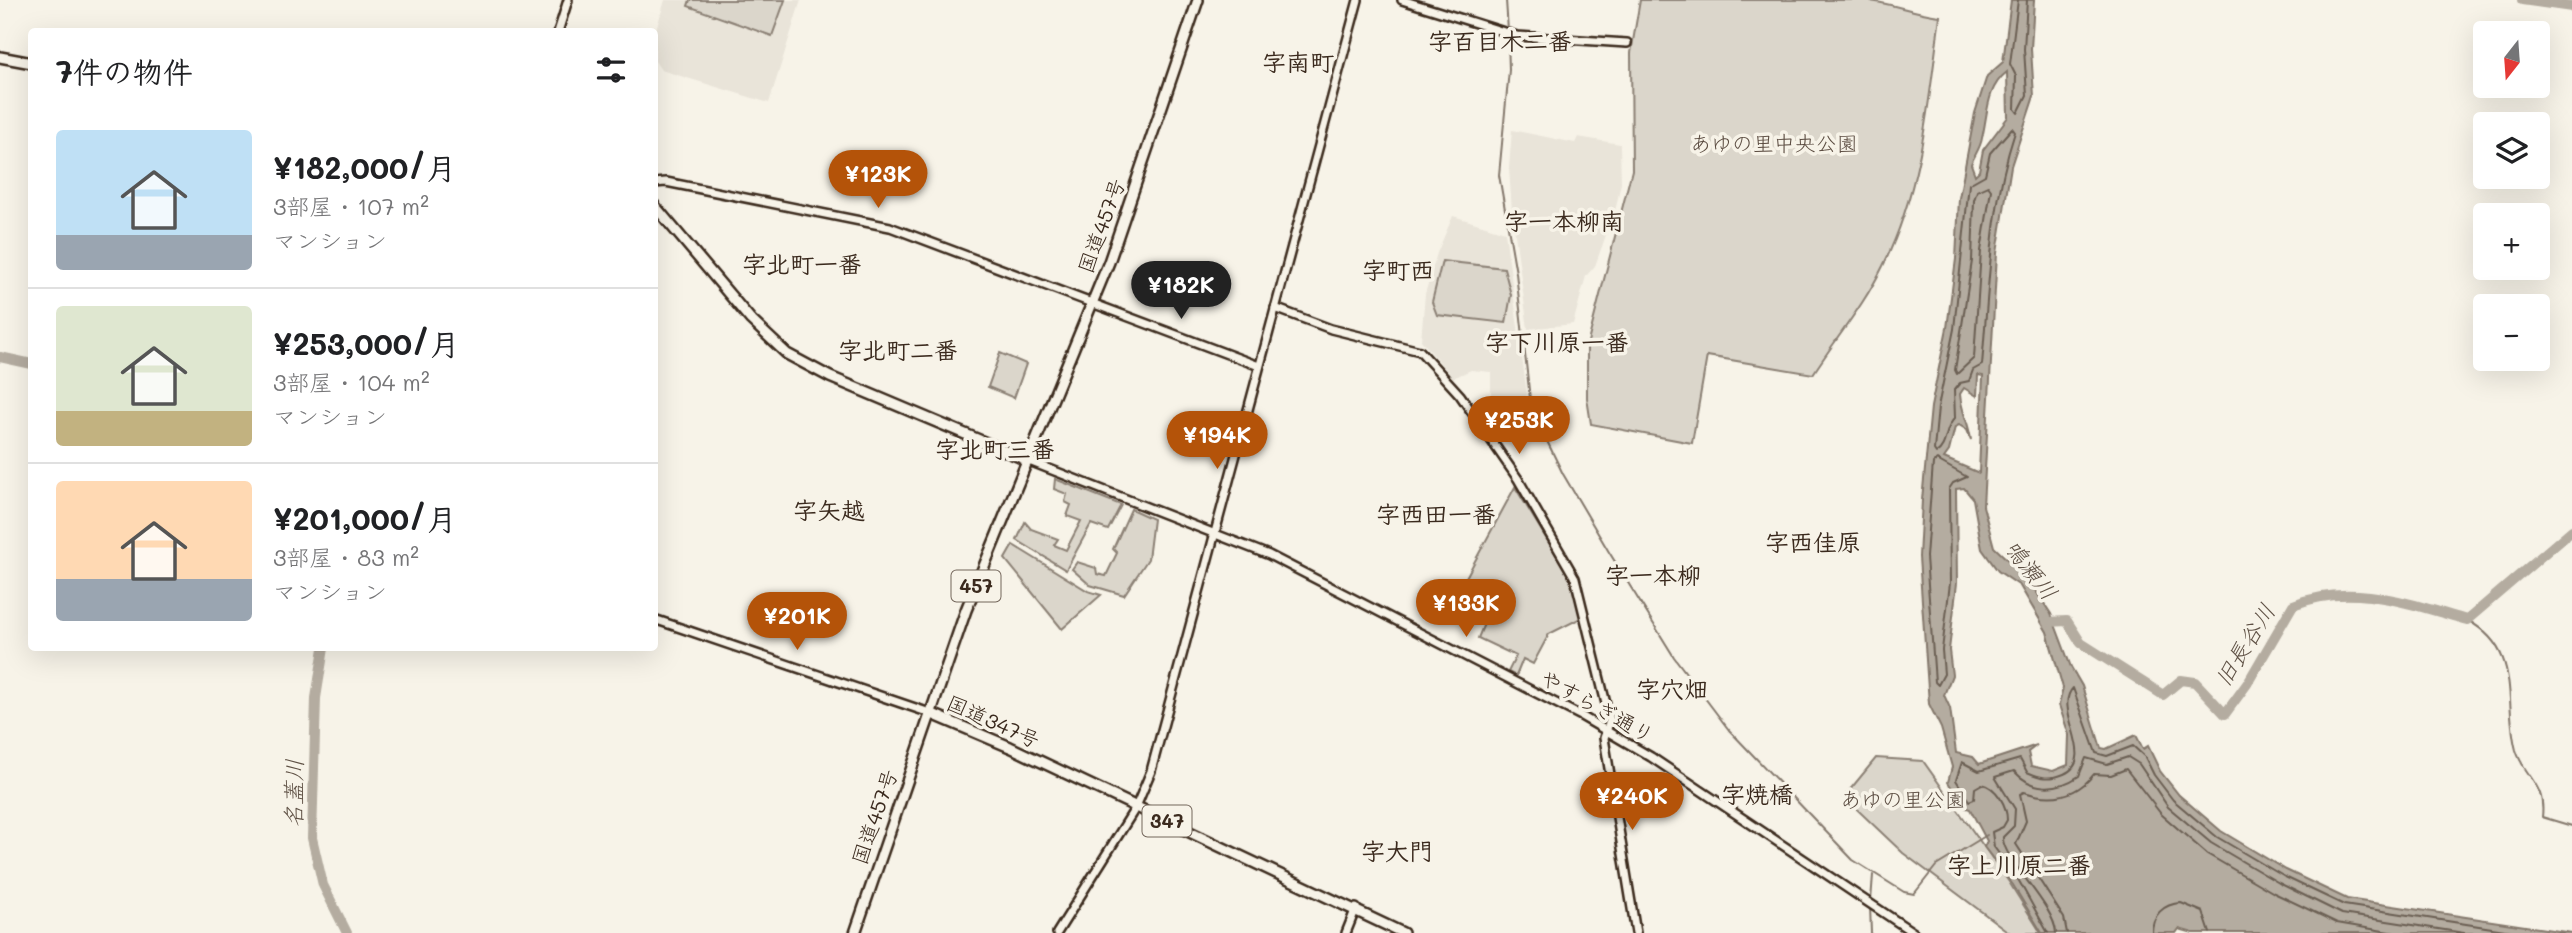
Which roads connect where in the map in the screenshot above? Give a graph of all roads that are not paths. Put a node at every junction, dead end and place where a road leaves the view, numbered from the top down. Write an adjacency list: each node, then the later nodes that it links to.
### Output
1 (568, 0): 5 (street)
2 (1198, 0): 11 (highway, 国道457号 / 457)
3 (1358, 0): 12 (street)
4 (1402, 0): 6 (street)
5 (559, 28)
6 (1627, 43)
7 (0, 57): 8 (highway)
8 (28, 61)
9 (658, 183): 11 (street)
10 (658, 210): 14 (highway)
11 (1092, 303): 13 (street); 14 (highway, 国道457号 / 457)
12 (1275, 308): 13 (street); 18 (street)
13 (1259, 366): 15 (street)
14 (1029, 461): 15 (street, やすらぎ通り); 17 (highway, 国道347号 / 457)
15 (1216, 534): 18 (street, やすらぎ通り); 19 (street)
16 (658, 621): 17 (street)
17 (930, 713): 19 (highway, 国道347号 / 347); 21 (highway, 国道457号 / 457)
18 (1607, 729): 25 (street); 26 (street, やすらぎ通り)
19 (1136, 807): 20 (highway, 国道347号 / 347); 22 (street)
20 (1356, 908): 23 (street); 24 (highway, 国道347号 / 347)
21 (855, 933)
22 (1057, 933)
23 (1346, 933)
24 (1403, 933)
25 (1636, 933)
26 (1914, 933)

